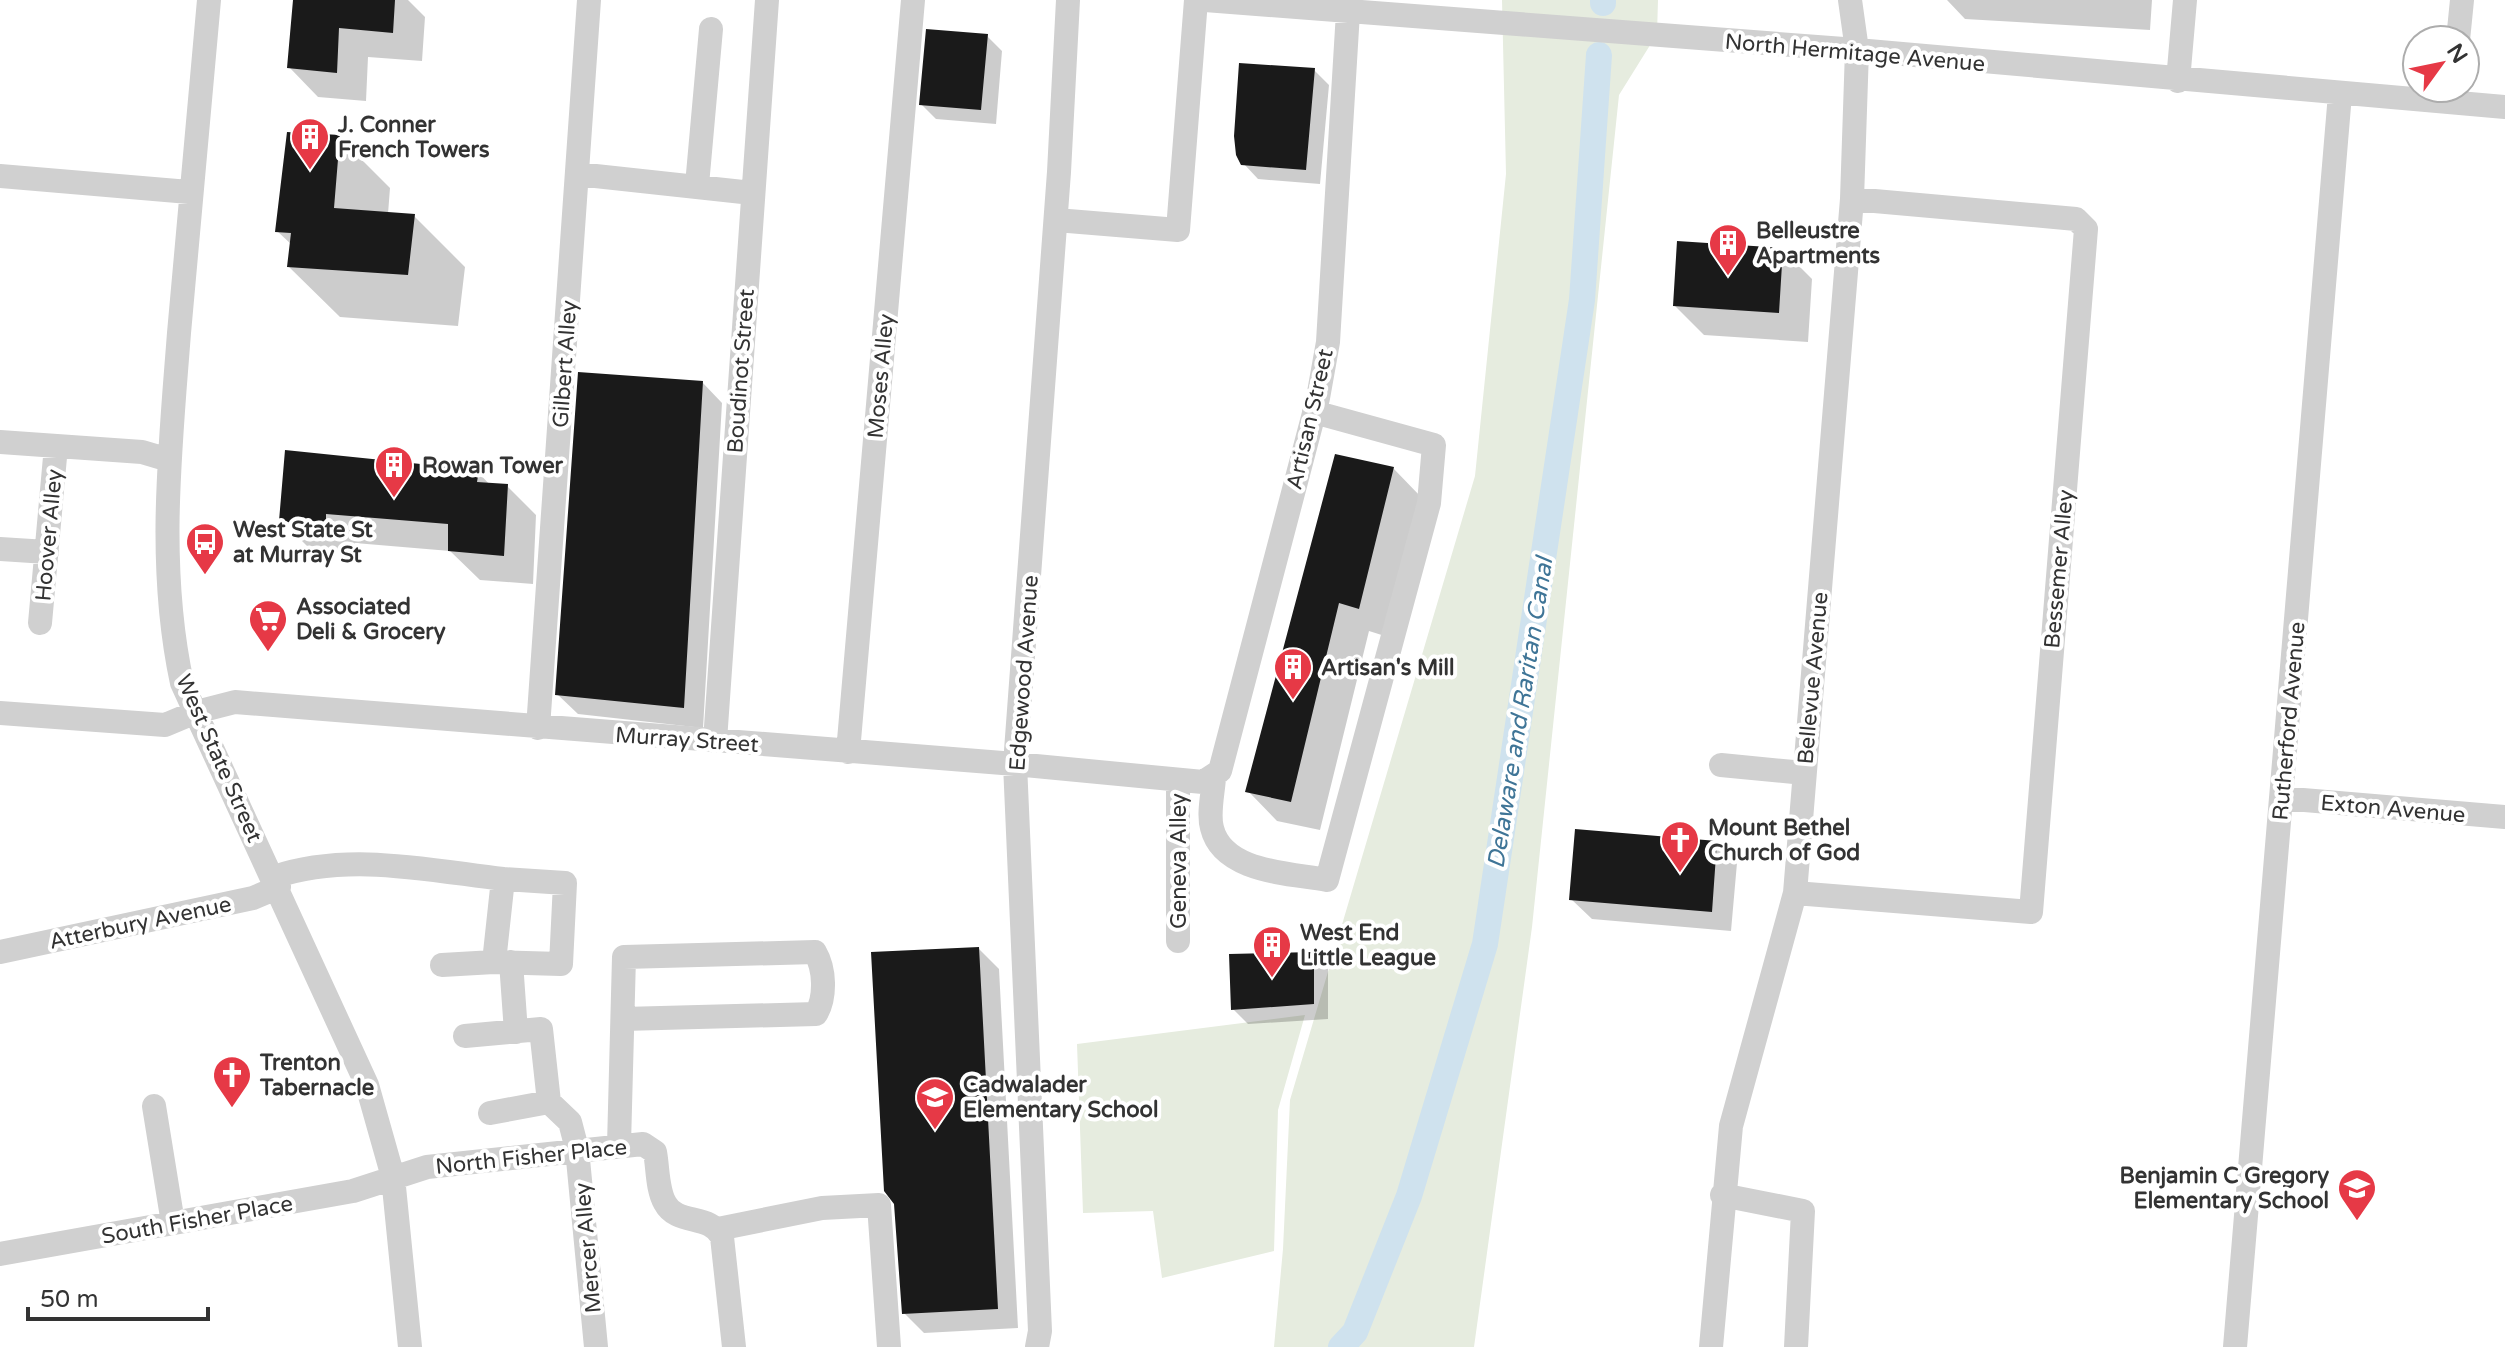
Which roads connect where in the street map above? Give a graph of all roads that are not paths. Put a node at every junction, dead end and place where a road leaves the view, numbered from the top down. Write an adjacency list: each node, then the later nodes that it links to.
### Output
1 (209, 0): 24 (street, West State Street)
2 (589, 0): 21 (street, Gilbert Alley)
3 (767, 0): 25 (street, Boudinot Street)
4 (913, 0): 39 (street, Moses Alley)
5 (1068, 0): 27 (street, Edgewood Avenue)
6 (1196, 0): 27 (street)
7 (1205, 0): 11 (street, North Hermitage Avenue)
8 (1850, 0): 15 (street, Bellevue Avenue)
9 (2185, 0): 16 (street)
10 (2462, 0): 13 (street)
11 (1277, 3): 12 (street, North Hermitage Avenue)
12 (1348, 12): 15 (street, North Hermitage Avenue); 28 (street, Artisan Street)
13 (2460, 24)
14 (711, 29): 23 (street)
15 (1857, 50): 16 (street, North Hermitage Avenue); 26 (street, Bellevue Avenue)
16 (2178, 81): 17 (street, North Hermitage Avenue)
17 (2340, 94): 18 (street, North Hermitage Avenue); 45 (street, Rutherford Avenue)
18 (2401, 95)
19 (2481, 102): 20 (street, North Hermitage Avenue)
20 (2505, 107)
21 (577, 174): 23 (street); 37 (street, Gilbert Alley)
22 (0, 176): 24 (street)
23 (697, 185): 25 (street)
24 (189, 192): 31 (street, West State Street)
25 (752, 193): 38 (street, Boudinot Street)
26 (1852, 199): 42 (street, Bellevue Avenue); 49 (street, Bessemer Alley)
27 (1056, 220): 40 (street, Edgewood Avenue)
28 (1314, 412): 43 (street, Artisan Street); 43 (street, Artisan Street)
29 (0, 442): 30 (street)
30 (56, 446): 31 (street); 33 (street, Hoover Alley)
31 (169, 460): 35 (street, West State Street)
32 (0, 549): 33 (street)
33 (47, 552): 34 (street, Hoover Alley)
34 (40, 623)
35 (196, 712): 36 (street, Murray Street); 37 (street, Murray Street); 48 (street, West State Street)
36 (0, 713)
37 (538, 728): 38 (street, Murray Street)
38 (715, 741): 39 (street, Murray Street)
39 (848, 752): 40 (street, Murray Street)
40 (1015, 764): 44 (street, Murray Street); 71 (street, Edgewood Avenue)
41 (1721, 765): 42 (street)
42 (1804, 773): 49 (street, Bellevue Avenue)
43 (1214, 778): 44 (street)
44 (1178, 780): 50 (street, Geneva Alley)
45 (2281, 798): 46 (street, Exton Avenue); 74 (street, Rutherford Avenue)
46 (2505, 817)
47 (503, 879): 48 (street, Atterbury Avenue); 52 (street); 52 (street, Atterbury Avenue)
48 (276, 882): 51 (street, Atterbury Avenue); 62 (street, West State Street)
49 (1795, 893): 63 (street, Bellevue Avenue)
50 (1178, 941)
51 (0, 952)
52 (502, 962): 53 (street); 55 (street)
53 (442, 965)
54 (623, 1019): 54 (street); 60 (street)
55 (516, 1032): 56 (street); 57 (street)
56 (465, 1036)
57 (549, 1102): 59 (street); 61 (street, Mercer Alley)
58 (154, 1106): 64 (street)
59 (490, 1113)
60 (619, 1145): 61 (street, North Fisher Place); 65 (street, North Fisher Place)
61 (577, 1149): 62 (street, North Fisher Place); 68 (street, Mercer Alley)
62 (393, 1177): 64 (street, South Fisher Place); 67 (street, West State Street)
63 (1722, 1195): 72 (street, Bellevue Avenue); 73 (street)
64 (173, 1223): 66 (street, South Fisher Place)
65 (718, 1229): 69 (street); 70 (street)
66 (0, 1254)
67 (410, 1347)
68 (596, 1347)
69 (734, 1347)
70 (889, 1347)
71 (1037, 1347)
72 (1711, 1347)
73 (1796, 1347)
74 (2235, 1347)

